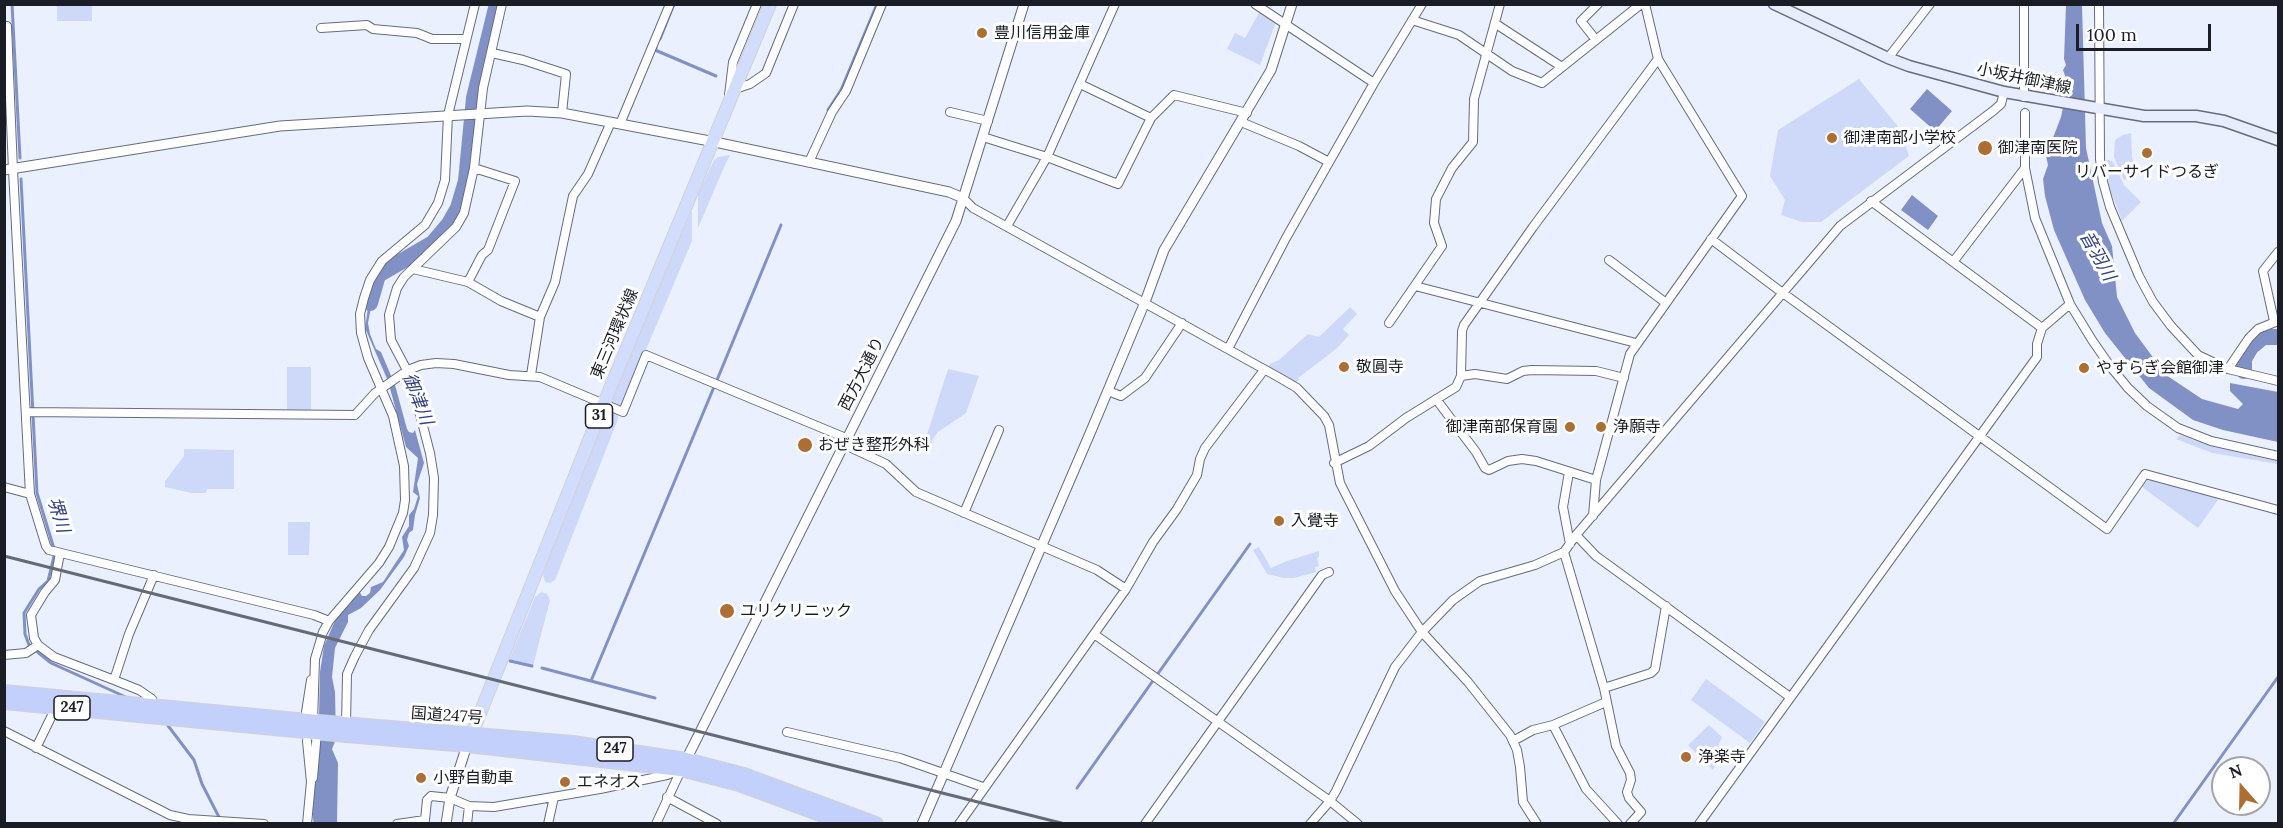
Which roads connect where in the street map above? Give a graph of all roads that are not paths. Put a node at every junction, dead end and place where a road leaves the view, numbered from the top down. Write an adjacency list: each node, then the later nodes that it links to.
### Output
1 (475, 4): 25 (street)
2 (502, 4): 29 (street)
3 (670, 4): 50 (street)
4 (757, 4): 39 (street)
5 (770, 4): 36 (main road, 東三河環状線 / 31)
6 (794, 4): 36 (street)
7 (882, 4): 55 (street)
8 (1024, 4): 48 (street, 西方大通り)
9 (1115, 4): 35 (street)
10 (1255, 4): 21 (street)
11 (1292, 4): 21 (street)
12 (1422, 4): 20 (street)
13 (1500, 4): 22 (street)
14 (1598, 4): 27 (street)
15 (1643, 4): 27 (street); 32 (street)
16 (1930, 4): 31 (street)
17 (2024, 4): 38 (street)
18 (2099, 4): 40 (street)
19 (1777, 5): 31 (main road, 小坂井御津線)
20 (1412, 20): 26 (street); 34 (street)
21 (1286, 24): 34 (street); 44 (street)
22 (1496, 24): 28 (street); 33 (street)
23 (4, 26): 59 (street)
24 (321, 28): 25 (street)
25 (466, 39): 46 (street)
26 (1469, 40): 28 (street); 30 (street)
27 (1596, 40): 33 (street)
28 (1491, 43): 30 (street)
29 (492, 53): 41 (street); 43 (street)
30 (1488, 53): 33 (street); 69 (street)
31 (1888, 57): 37 (main road, 小坂井御津線)
32 (1658, 59): 63 (street); 72 (street)
33 (1562, 67)
34 (1374, 83): 56 (street)
35 (1080, 84): 47 (street); 54 (street)
36 (735, 89): 39 (main road, 東三河環状線 / 31)
37 (2004, 92): 38 (main road, 小坂井御津線); 61 (street)
38 (2026, 97): 40 (main road, 小坂井御津線)
39 (729, 106): 53 (main road, 東三河環状線 / 31)
40 (2098, 109): 52 (main road, 小坂井御津線); 82 (street)
41 (562, 112): 43 (street); 50 (street)
42 (950, 112): 48 (street)
43 (478, 113): 46 (street); 57 (street)
44 (1247, 113): 47 (street); 49 (street)
45 (2025, 113): 58 (street)
46 (449, 115): 59 (street); 89 (street)
47 (1151, 118): 54 (street)
48 (988, 121): 51 (street, 西方大通り)
49 (1240, 122): 56 (street); 71 (street)
50 (615, 123): 53 (street); 75 (street)
51 (983, 137): 54 (street); 60 (street, 西方大通り)
52 (2278, 140)
53 (715, 142): 55 (street); 92 (main road, 東三河環状線 / 31)
54 (1047, 157): 62 (street)
55 (809, 162): 60 (street)
56 (1329, 162): 81 (street)
57 (474, 168): 67 (street); 68 (street)
58 (2025, 168): 66 (street); 74 (street)
59 (9, 170): 93 (street)
60 (963, 198): 62 (street); 96 (street, 西方大通り)
61 (1871, 201): 66 (street); 70 (street)
62 (1007, 226): 71 (street)
63 (1712, 239): 70 (street); 73 (street)
64 (2278, 252): 76 (street)
65 (1609, 260): 73 (street)
66 (1953, 262): 79 (street)
67 (412, 269): 68 (street); 84 (street)
68 (468, 282): 75 (street)
69 (1415, 286): 72 (street); 78 (street)
70 (1782, 293): 95 (street); 105 (street)
71 (1145, 302): 77 (street); 90 (street)
72 (1479, 303): 80 (street); 86 (street)
73 (1666, 303): 80 (street)
74 (2070, 304): 79 (street); 97 (street)
75 (540, 317): 85 (street)
76 (2276, 321): 82 (street)
77 (1182, 322): 81 (street); 90 (street)
78 (1389, 323)
79 (2042, 328): 95 (street)
80 (1636, 344): 87 (street)
81 (1228, 349): 83 (street)
82 (2228, 369): 88 (street)
83 (1264, 370): 98 (street); 113 (street)
84 (406, 372): 85 (street); 89 (street); 131 (street)
85 (531, 375): 92 (street)
86 (1461, 376): 87 (street); 91 (street)
87 (1624, 378): 100 (street)
88 (2278, 381)
89 (383, 387): 93 (street); 115 (street)
90 (1108, 391): 108 (street)
91 (1436, 399): 98 (street); 99 (street)
92 (604, 403): 96 (street); 134 (main road, 東三河環状線 / 31)
93 (32, 412): 102 (street)
94 (999, 430): 104 (street)
95 (1980, 436): 103 (street); 123 (street)
96 (845, 441): 104 (street); 137 (street, 西方大通り)
97 (2278, 456)
98 (1334, 463): 116 (street)
99 (1569, 472): 100 (street); 107 (street)
100 (1596, 480): 105 (street)
101 (4, 487): 102 (street)
102 (30, 494): 109 (street)
103 (2278, 510)
104 (964, 513): 108 (street)
105 (1593, 516): 106 (street)
106 (1576, 535): 107 (street); 114 (street)
107 (1570, 544): 110 (street)
108 (1041, 546): 113 (street); 138 (street)
109 (56, 552): 112 (street); 118 (street)
110 (1564, 552): 116 (street); 121 (street)
111 (1329, 572): 128 (street)
112 (154, 575): 115 (street); 120 (street)
113 (1126, 589): 117 (street)
114 (1666, 606): 121 (street); 123 (street)
115 (329, 621): 130 (street)
116 (1422, 632): 135 (street); 144 (street)
117 (1094, 634): 128 (street); 140 (street)
118 (34, 647): 119 (street); 120 (street)
119 (4, 655)
120 (114, 680): 124 (street)
121 (1604, 688): 126 (street)
122 (4, 692): 130 (highway, 国道247号 / 247)
123 (1790, 697): 167 (street)
124 (152, 699)
125 (4, 702): 127 (highway, 国道247号 / 247)
126 (1606, 702): 129 (street); 166 (street)
127 (56, 707): 130 (highway, 国道247号 / 247); 136 (street)
128 (1218, 722): 144 (street); 161 (street)
129 (1553, 725): 135 (street); 165 (street)
130 (313, 727): 131 (highway, 国道247号 / 247); 139 (street); 139 (street)
131 (345, 728): 134 (highway, 国道247号 / 247)
132 (4, 731): 136 (street)
133 (787, 732): 138 (street)
134 (469, 739): 137 (highway, 国道247号 / 247); 143 (street)
135 (1513, 741): 164 (street)
136 (36, 748): 147 (street)
137 (684, 764): 141 (street); 142 (street); 157 (highway, 国道247号 / 247); 158 (highway, 国道247号 / 247)
138 (943, 773): 140 (street); 159 (street)
139 (311, 782): 150 (street)
140 (983, 787): 160 (street)
141 (554, 797): 145 (street); 154 (street)
142 (667, 797): 146 (street); 156 (street)
143 (450, 798): 145 (street); 148 (street); 152 (street)
144 (1330, 801): 162 (street); 163 (street)
145 (469, 806): 153 (street)
146 (658, 820): 155 (street)
147 (188, 821): 149 (street)
148 (424, 822): 151 (street)
149 (264, 824)
150 (307, 824)
151 (397, 824)
152 (446, 824)
153 (467, 824)
154 (548, 824)
155 (666, 824)
156 (717, 824)
157 (847, 824)
158 (876, 824)
159 (922, 824)
160 (959, 824)
161 (1145, 824)
162 (1310, 824)
163 (1358, 824)
164 (1537, 824)
165 (1618, 824)
166 (1630, 824)
167 (1699, 824)

